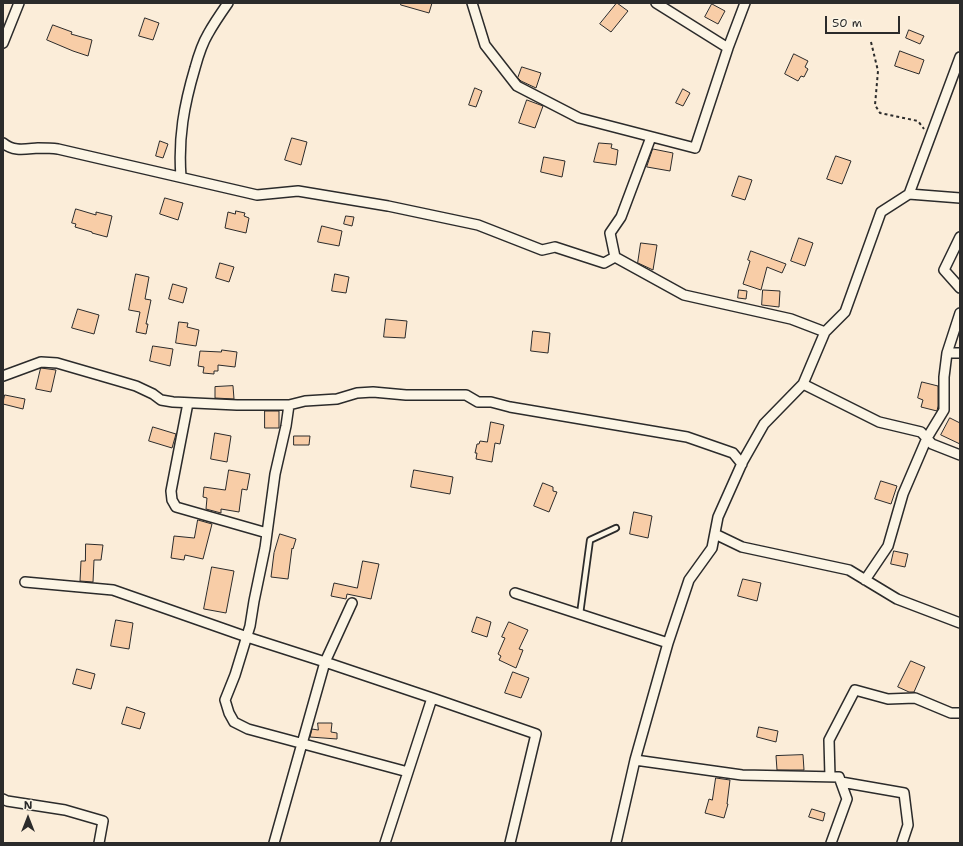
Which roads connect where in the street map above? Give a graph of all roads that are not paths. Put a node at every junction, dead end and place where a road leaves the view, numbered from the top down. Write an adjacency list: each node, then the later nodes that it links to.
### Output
1 (18, 3): 6 (street)
2 (228, 3): 11 (street)
3 (472, 3): 9 (street)
4 (656, 3): 7 (street)
5 (745, 3): 7 (street)
6 (3, 43)
7 (728, 48): 9 (street)
8 (960, 59): 12 (street)
9 (651, 136): 15 (street)
10 (3, 144): 11 (street)
11 (181, 177): 15 (street)
12 (909, 194): 13 (street); 18 (street)
13 (960, 198)
14 (960, 237): 16 (street)
15 (614, 258): 18 (street)
16 (960, 288)
17 (960, 313): 19 (street)
18 (825, 332): 22 (street)
19 (947, 353): 20 (street); 25 (street)
20 (960, 353)
21 (3, 376): 23 (street)
22 (803, 384): 25 (street); 27 (street)
23 (188, 403): 24 (street); 29 (street)
24 (289, 405): 27 (street); 29 (street)
25 (926, 438): 26 (street); 31 (street)
26 (960, 455)
27 (742, 464): 30 (street)
28 (616, 528): 35 (lane)
29 (267, 533): 37 (street)
30 (715, 534): 31 (street); 38 (street)
31 (866, 580): 36 (street)
32 (24, 582): 37 (street)
33 (515, 593): 35 (street)
34 (352, 603): 39 (street)
35 (580, 614): 38 (street)
36 (960, 623)
37 (247, 637): 39 (street); 42 (street)
38 (668, 643): 43 (street)
39 (325, 662): 40 (street); 42 (street)
40 (432, 698): 44 (street); 51 (street)
41 (960, 713): 45 (street)
42 (302, 744): 44 (street); 49 (street)
43 (635, 760): 45 (street); 52 (street)
44 (408, 772): 50 (street)
45 (830, 777): 46 (street)
46 (841, 782): 53 (street); 54 (street)
47 (3, 799): 48 (street)
48 (99, 843)
49 (274, 843)
50 (385, 843)
51 (510, 843)
52 (616, 843)
53 (831, 843)
54 (902, 843)

